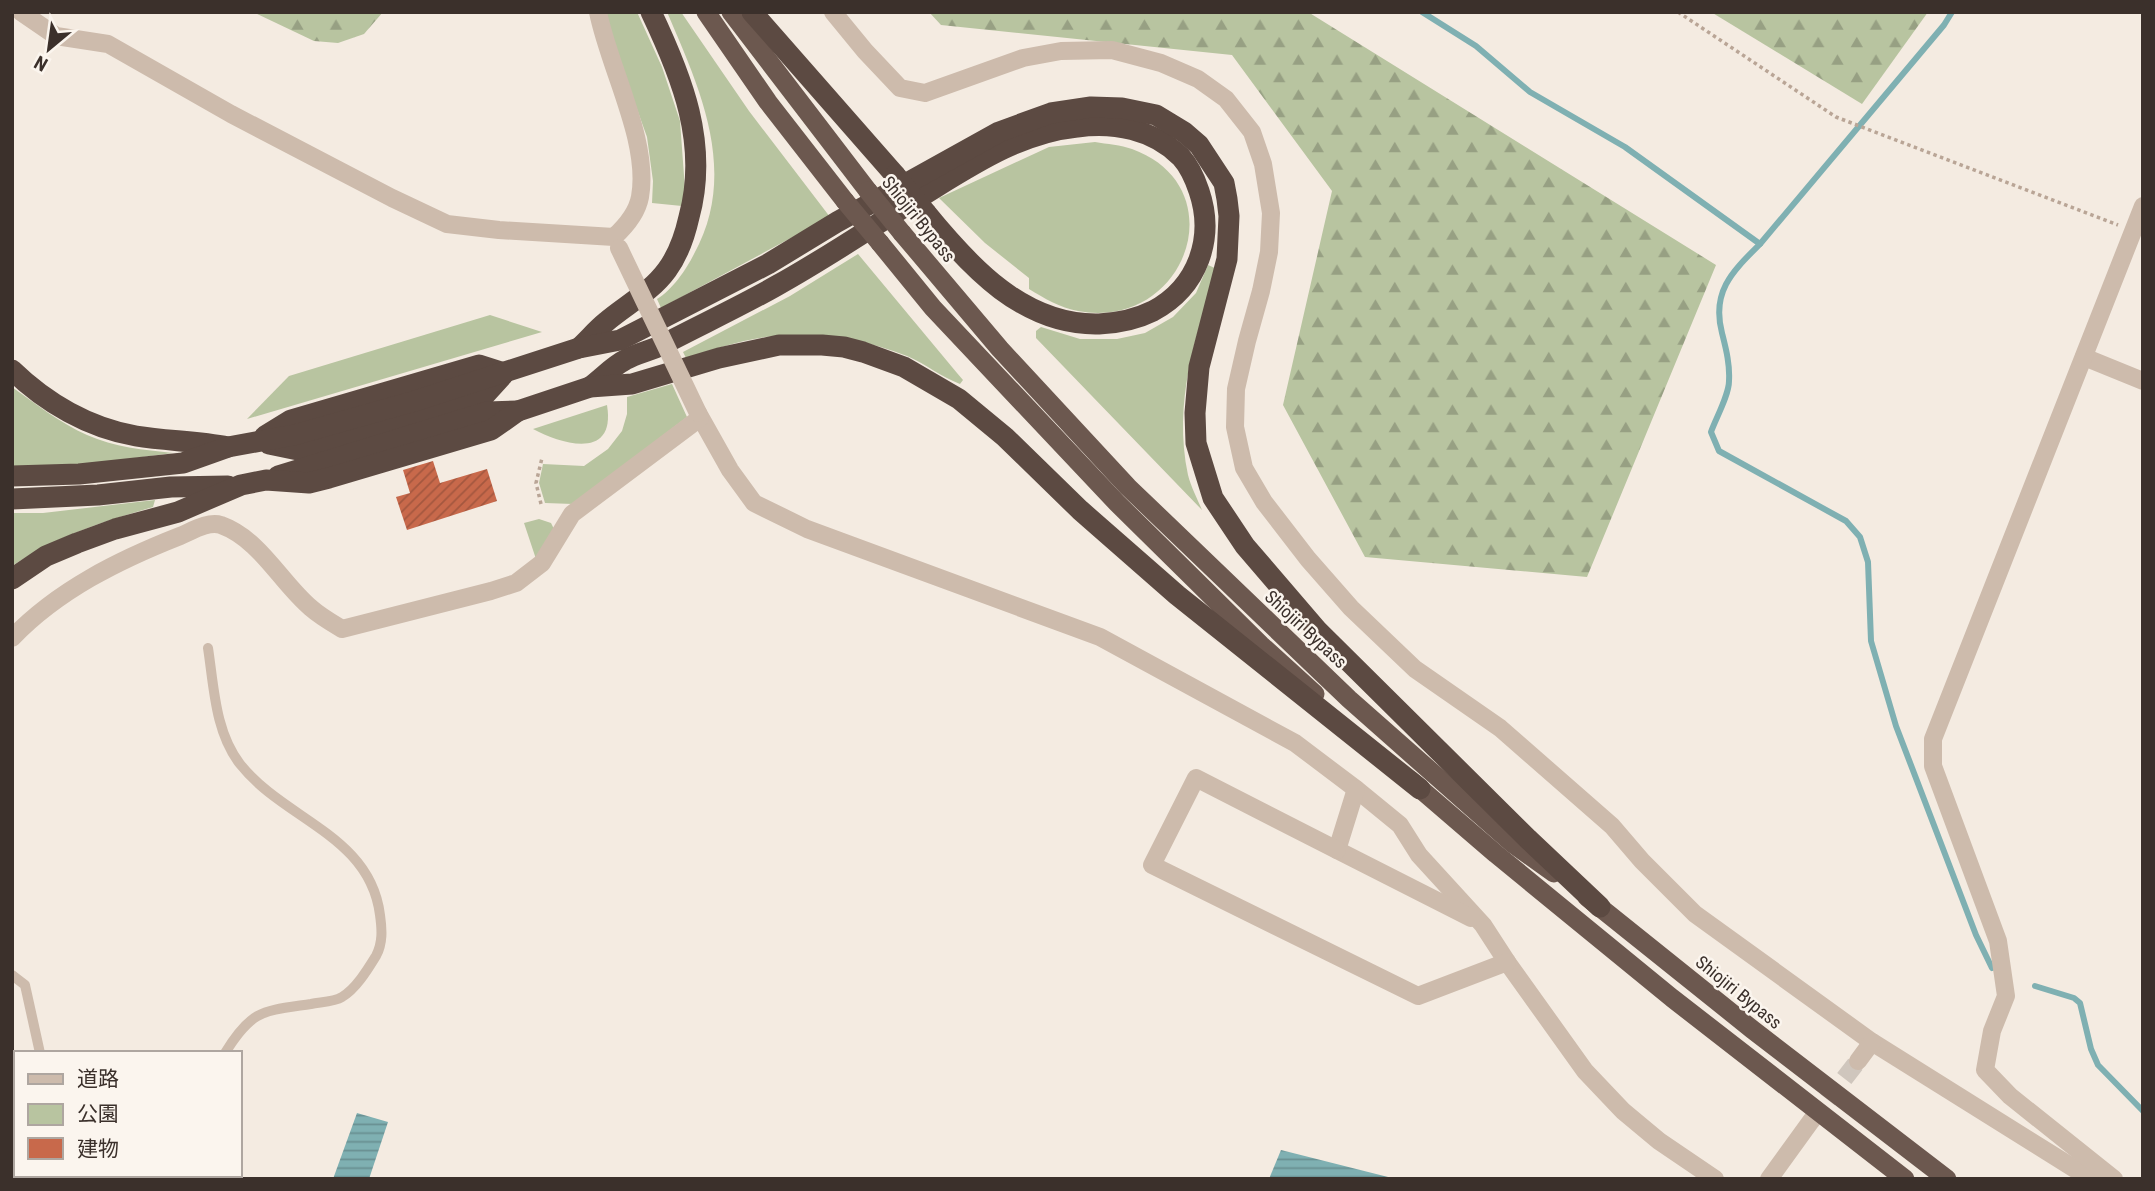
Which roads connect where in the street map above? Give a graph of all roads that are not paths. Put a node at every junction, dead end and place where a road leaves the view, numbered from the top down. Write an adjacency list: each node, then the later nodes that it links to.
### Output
1 (21, 12): 9 (street)
2 (598, 12): 9 (street)
3 (651, 12): 10 (highway)
4 (706, 12): 24 (highway, bridge)
5 (730, 12): 26 (highway, Shiojiri Bypass, bridge)
6 (752, 12): 14 (highway, bridge)
7 (833, 12): 30 (street)
8 (2143, 206): 11 (street)
9 (616, 243): 15 (street, bridge)
10 (579, 348): 16 (highway); 26 (highway)
11 (2084, 357): 13 (street); 35 (street)
12 (12, 370): 16 (highway)
13 (2143, 381)
14 (590, 387): 18 (highway); 24 (highway)
15 (699, 415): 21 (street); 23 (street)
16 (228, 447): 17 (highway)
17 (12, 476)
18 (241, 485): 19 (highway); 20 (highway)
19 (12, 499)
20 (12, 579)
21 (12, 638)
22 (208, 649): 32 (lane)
23 (1356, 789): 25 (street); 27 (street)
24 (1420, 789): 38 (highway)
25 (1337, 850): 27 (street); 28 (street)
26 (1600, 907): 39 (highway, Shiojiri Bypass)
27 (1483, 925): 28 (street)
28 (1507, 962): 36 (street)
29 (12, 975): 31 (lane)
30 (1872, 1042): 33 (street); 35 (street)
31 (40, 1051)
32 (226, 1051)
33 (1858, 1060)
34 (1811, 1121): 37 (street)
35 (2104, 1178)
36 (1714, 1179)
37 (1769, 1179)
38 (1905, 1179)
39 (1947, 1179)

